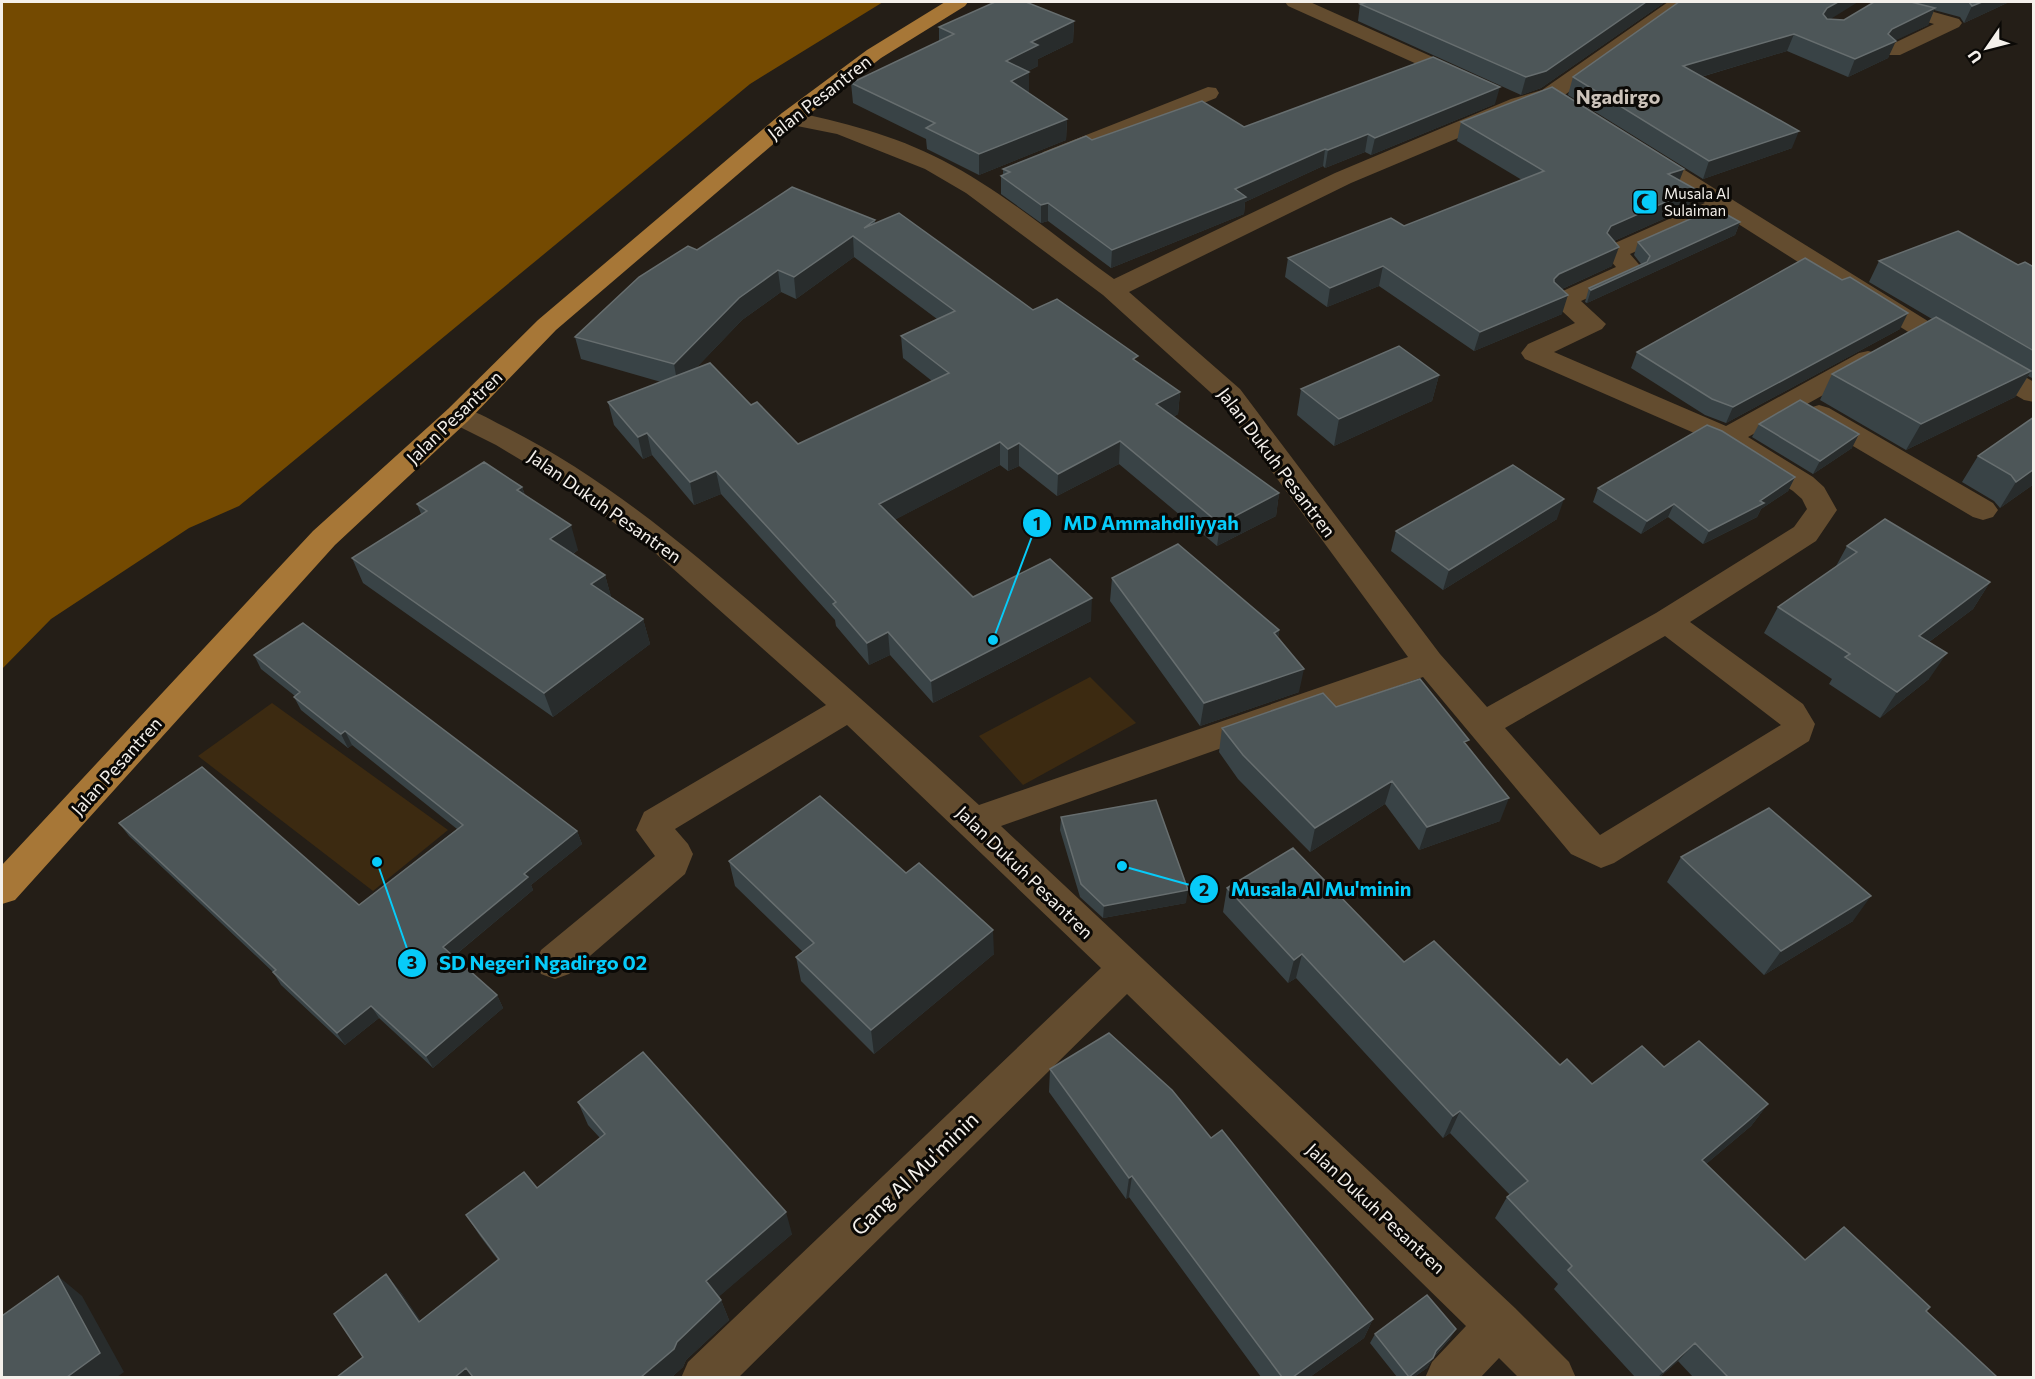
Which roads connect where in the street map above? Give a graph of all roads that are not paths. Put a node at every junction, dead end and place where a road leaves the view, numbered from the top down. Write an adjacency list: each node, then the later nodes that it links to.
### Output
1 (958, 2): 8 (main road, Jalan Pesantren)
2 (1295, 2): 7 (street)
3 (1680, 2): 7 (street)
4 (1874, 2): 5 (street)
5 (1893, 51)
6 (1208, 93): 10 (street)
7 (1519, 104): 12 (street)
8 (790, 118): 12 (street, Jalan Dukuh Pesantren); 16 (main road, Jalan Pesantren)
9 (1627, 144): 11 (street)
10 (1027, 166)
11 (1723, 204): 13 (street); 17 (street)
12 (1112, 290): 20 (street, Jalan Dukuh Pesantren)
13 (1922, 329): 14 (street); 15 (street)
14 (2034, 394)
15 (1795, 400): 17 (street); 18 (street)
16 (458, 415): 21 (street, Jalan Dukuh Pesantren); 24 (main road, Jalan Pesantren)
17 (1727, 437): 19 (street)
18 (1983, 510)
19 (1667, 621): 22 (street); 22 (street, Jalan Dukuh Pesantren)
20 (1429, 662): 22 (street, Jalan Dukuh Pesantren); 23 (street)
21 (850, 707): 23 (street, Jalan Dukuh Pesantren); 25 (street)
22 (1482, 725)
23 (973, 821): 26 (street, Jalan Dukuh Pesantren)
24 (2, 889)
25 (555, 962)
26 (1125, 970): 27 (street, Jalan Dukuh Pesantren); 28 (street, Gang Al Mu'minin)
27 (1499, 1324): 29 (street); 30 (street, Jalan Dukuh Pesantren)
28 (704, 1377)
29 (1448, 1377)
30 (1552, 1377)

